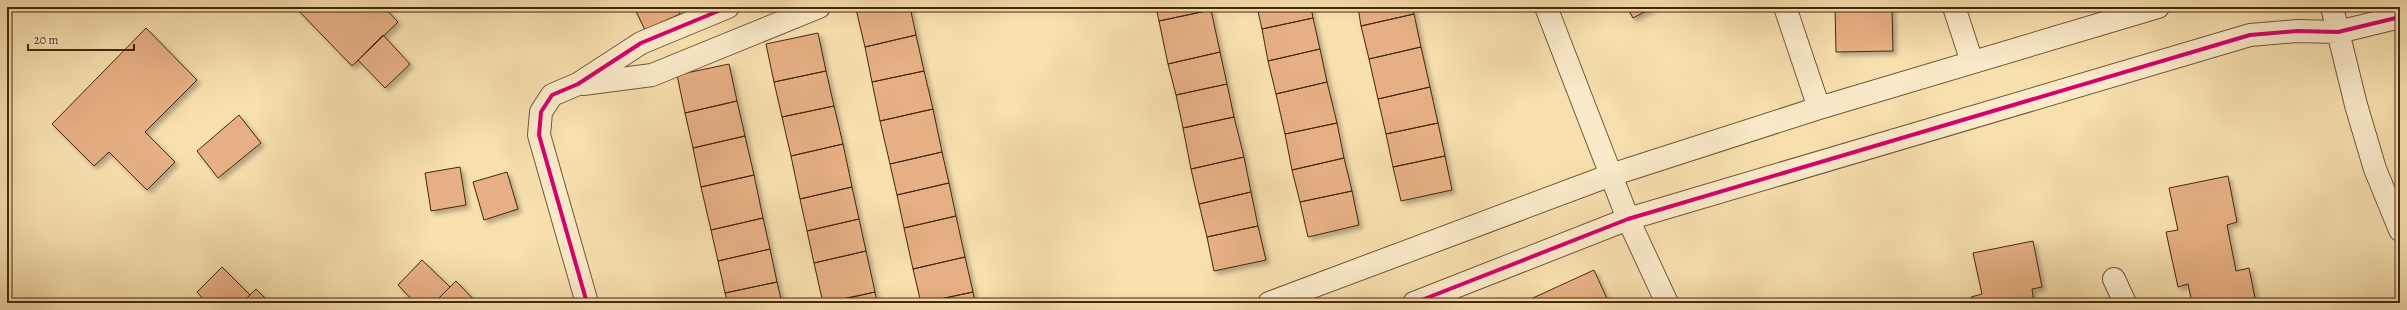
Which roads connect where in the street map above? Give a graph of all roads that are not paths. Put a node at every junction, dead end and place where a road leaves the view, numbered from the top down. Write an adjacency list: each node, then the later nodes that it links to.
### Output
1 (728, 7): 11 (street)
2 (819, 7): 11 (street)
3 (1546, 7): 13 (street)
4 (1785, 7): 12 (street)
5 (1954, 7): 10 (street)
6 (2332, 7): 9 (street)
7 (2150, 8): 10 (street)
8 (2400, 17): 9 (street)
9 (2338, 32): 14 (street); 15 (street)
10 (1972, 62): 12 (street)
11 (578, 84): 17 (street)
12 (1818, 108): 13 (street)
13 (1611, 175): 14 (street); 18 (street)
14 (1628, 219): 19 (street); 20 (street)
15 (2400, 230)
16 (2114, 278): 21 (street)
17 (587, 303)
18 (1269, 303)
19 (1414, 303)
20 (1667, 303)
21 (2125, 303)

